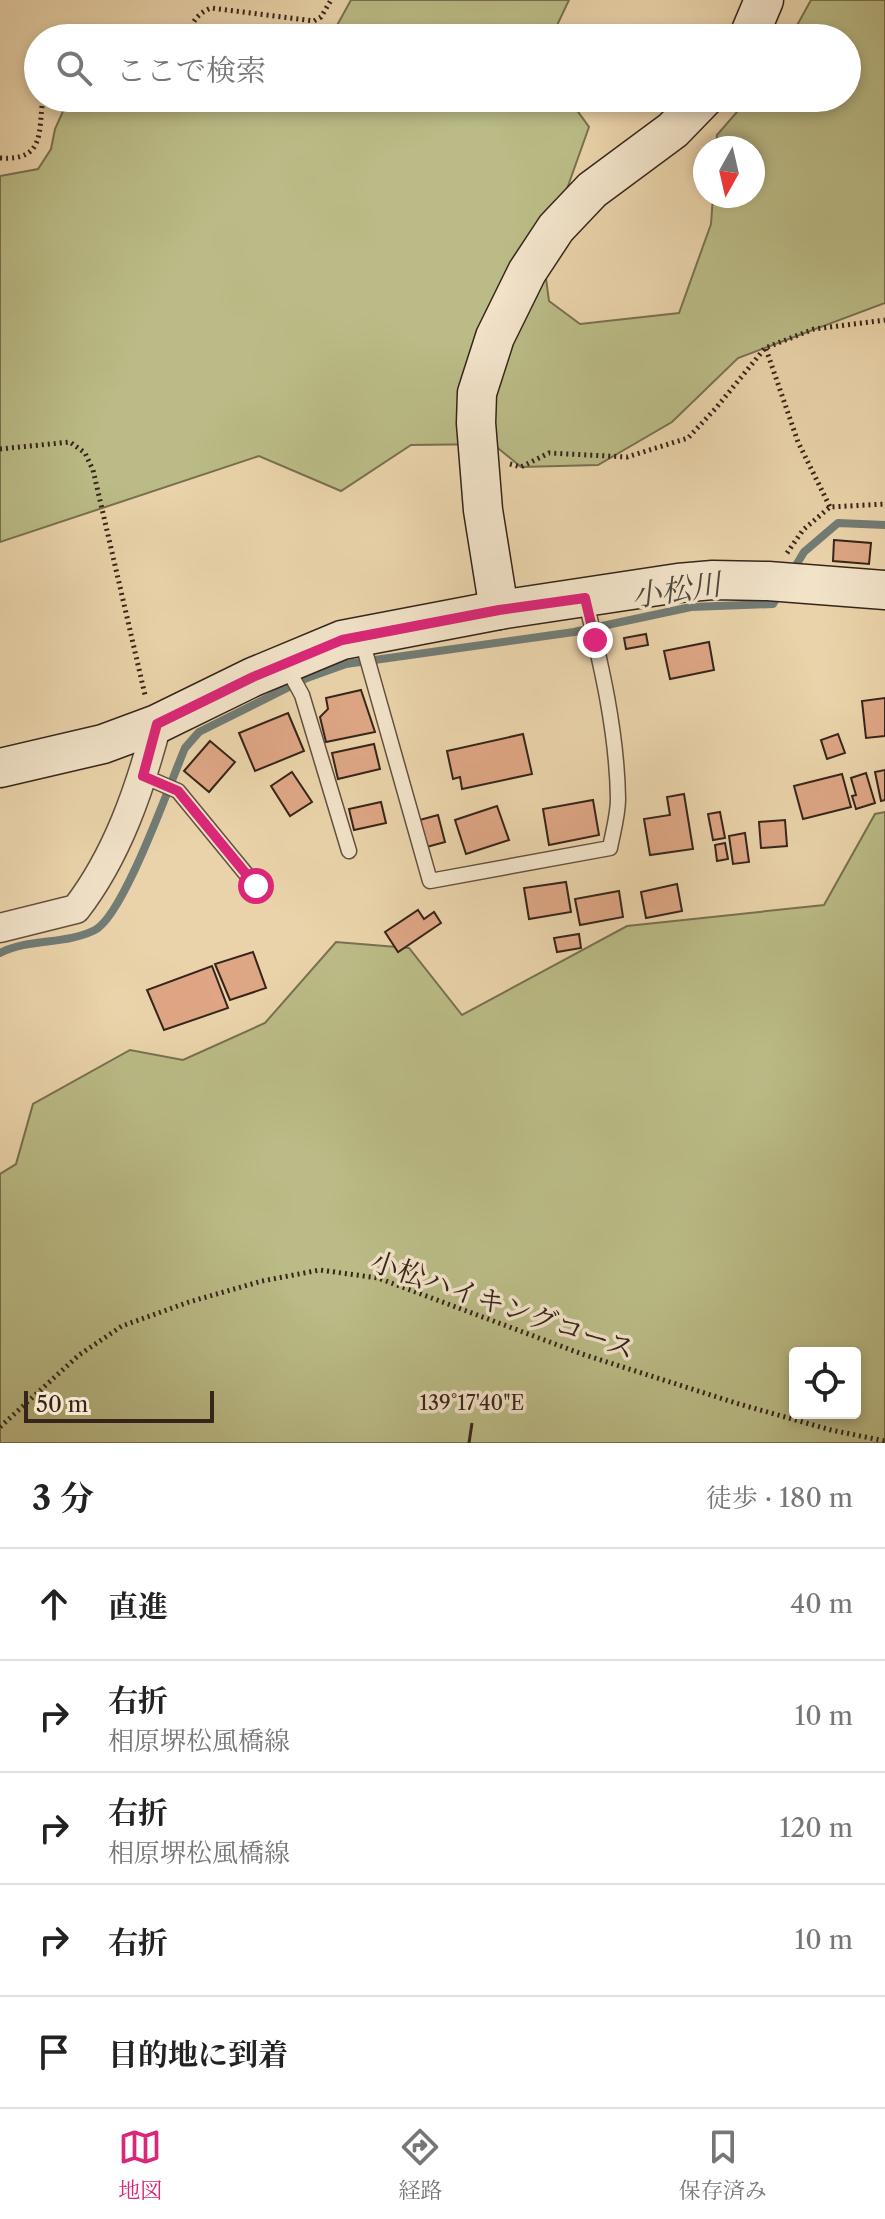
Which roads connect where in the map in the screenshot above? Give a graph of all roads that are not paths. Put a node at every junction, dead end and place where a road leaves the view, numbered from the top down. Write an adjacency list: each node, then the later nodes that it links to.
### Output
1 (764, 0): 2 (street)
2 (754, 24)
3 (690, 112): 6 (street)
4 (885, 590): 5 (street)
5 (588, 608): 6 (street); 7 (lane)
6 (499, 610): 7 (street)
7 (363, 646): 8 (street)
8 (293, 679): 9 (street); 12 (lane)
9 (157, 724): 10 (street); 11 (street)
10 (0, 768)
11 (150, 779): 13 (lane); 14 (street)
12 (349, 851)
13 (256, 886)
14 (0, 928)

